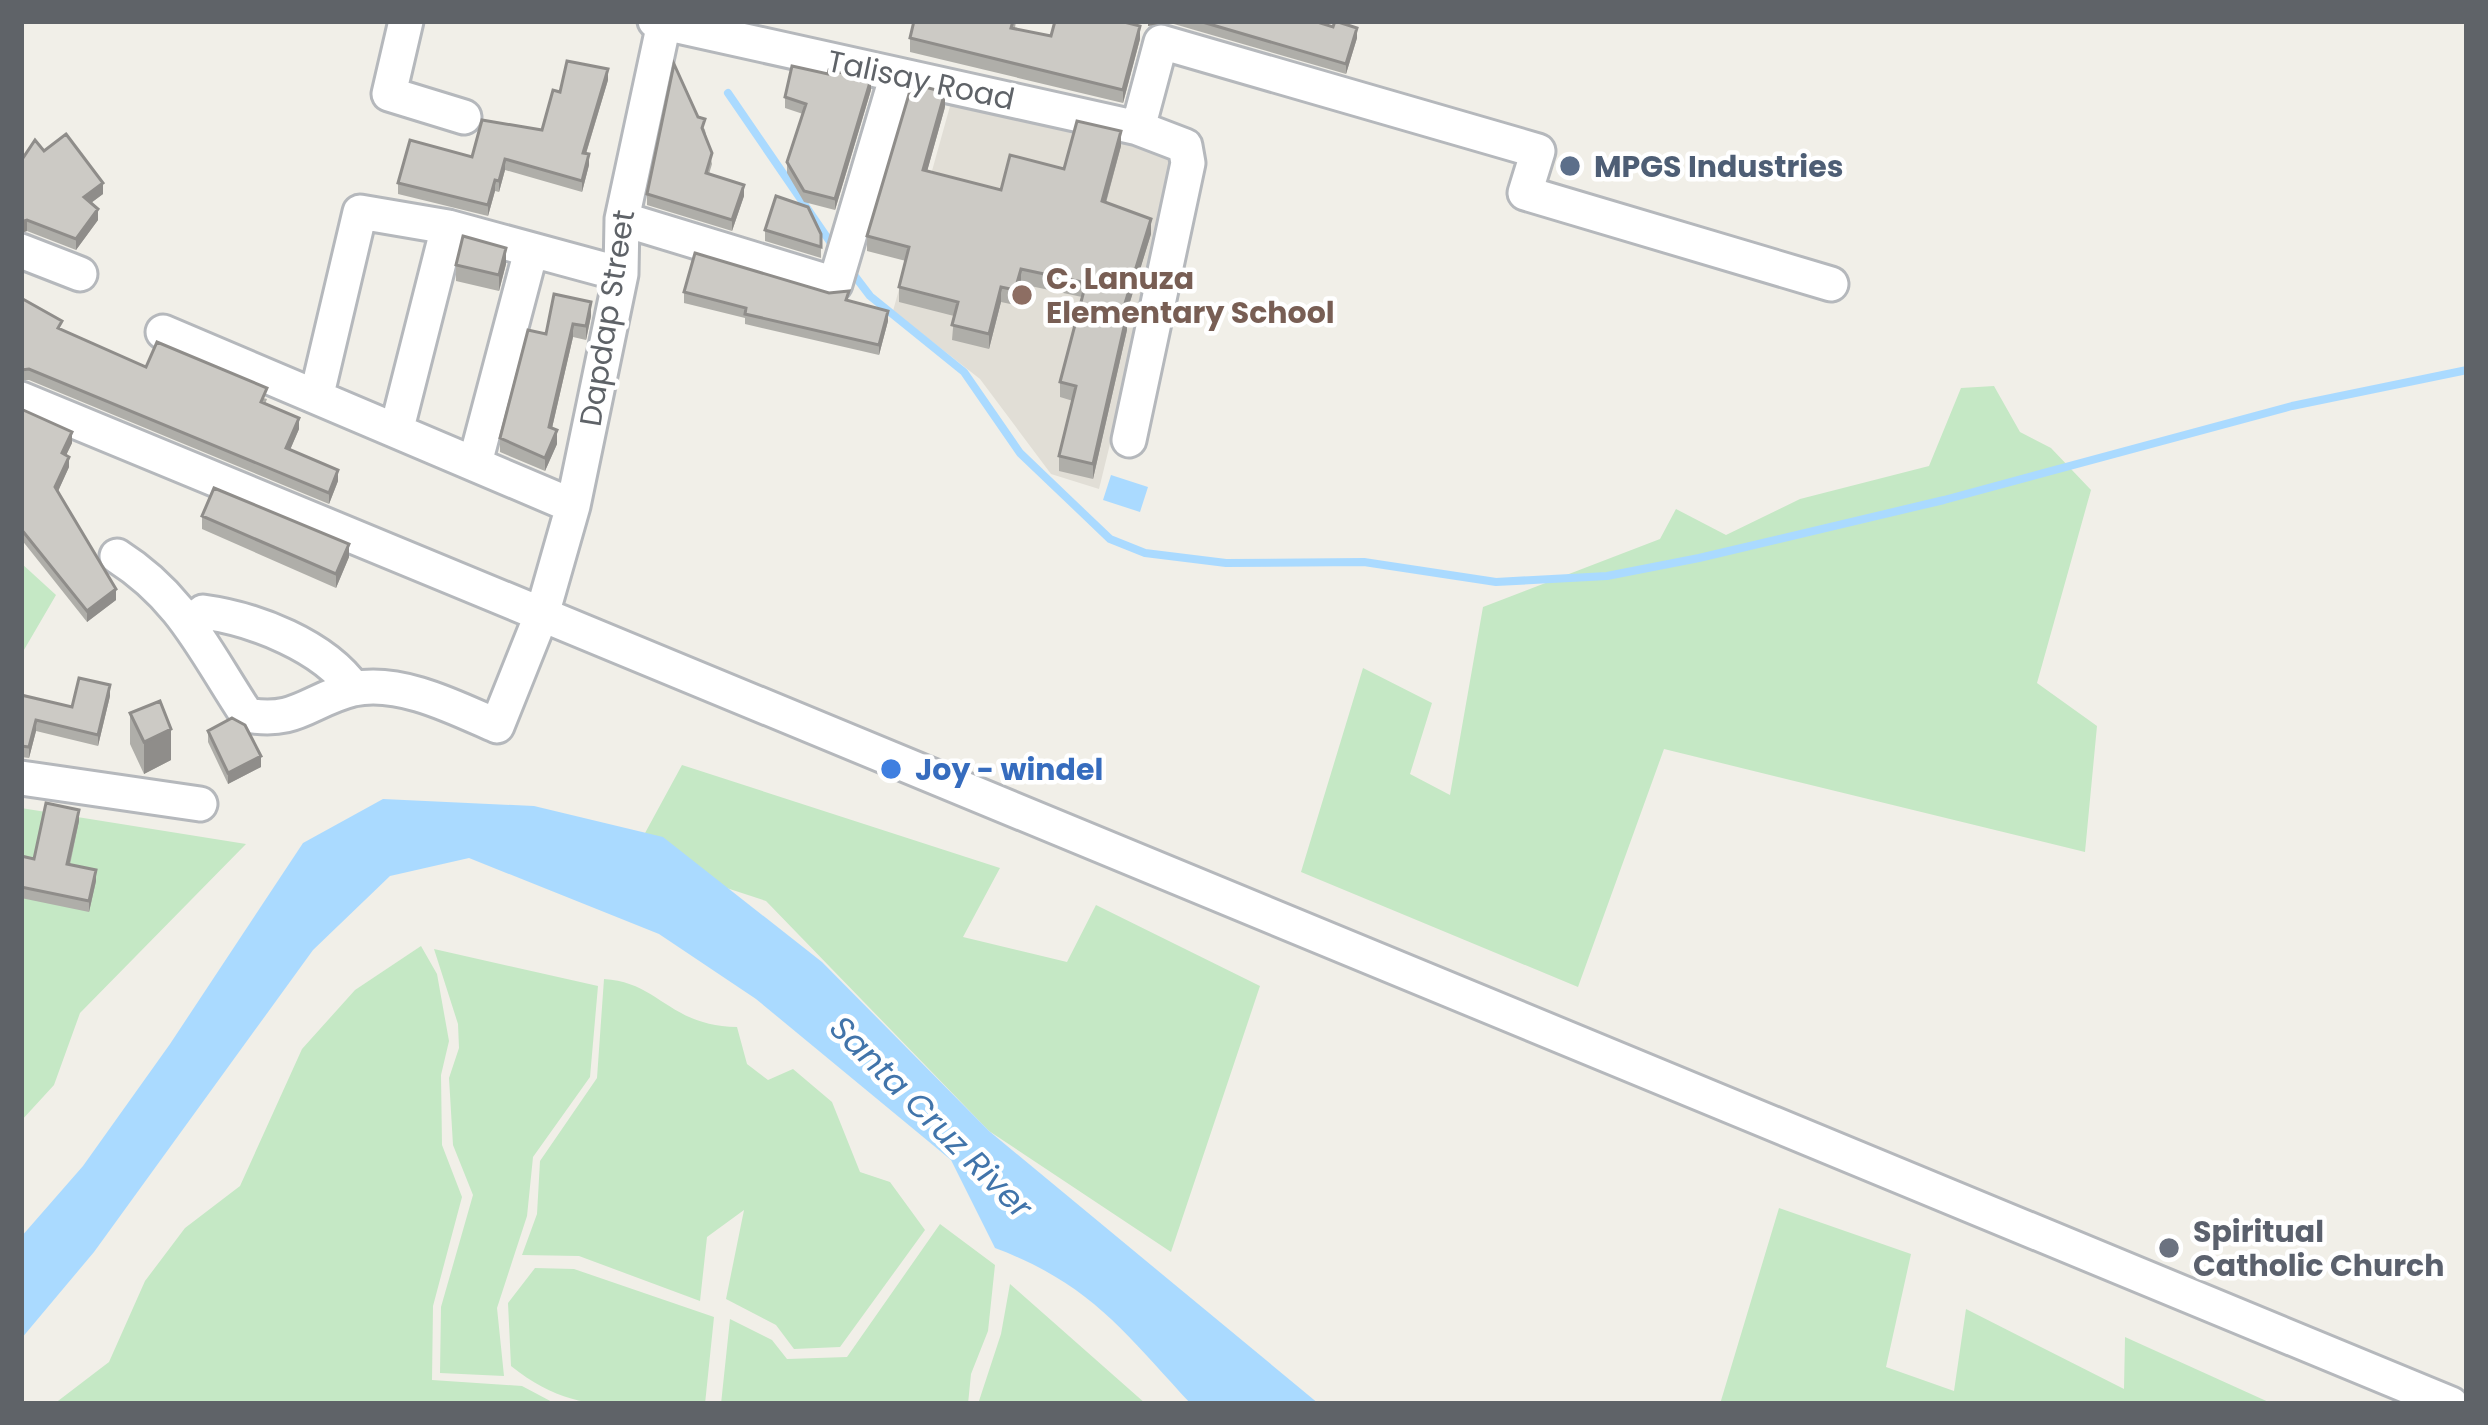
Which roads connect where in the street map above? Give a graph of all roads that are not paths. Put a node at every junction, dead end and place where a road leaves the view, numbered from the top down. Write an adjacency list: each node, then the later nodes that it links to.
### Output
1 (406, 21): 4 (street)
2 (659, 22): 3 (street, Talisay Road); 6 (street, Dapdap Street)
3 (896, 75): 5 (street, Talisay Road); 6 (street)
4 (464, 117)
5 (1138, 128): 12 (street); 17 (street, Talisay Road)
6 (622, 219): 11 (street, Dapdap Street)
7 (448, 227): 9 (street); 14 (street); 16 (street)
8 (21, 251): 10 (street)
9 (531, 251): 11 (street); 18 (street)
10 (80, 274)
11 (621, 274): 19 (street, Dapdap Street)
12 (1831, 284)
13 (163, 332): 14 (street)
14 (317, 394): 16 (street)
15 (21, 399): 21 (street)
16 (397, 428): 18 (street)
17 (1129, 440)
18 (475, 463): 19 (street)
19 (573, 506): 21 (street, Dapdap Street)
20 (117, 556): 22 (street)
21 (542, 611): 23 (street, Dapdap Street); 26 (street)
22 (194, 630): 23 (street); 23 (street)
23 (353, 689)
24 (21, 778): 25 (street)
25 (200, 804)
26 (2451, 1404)

